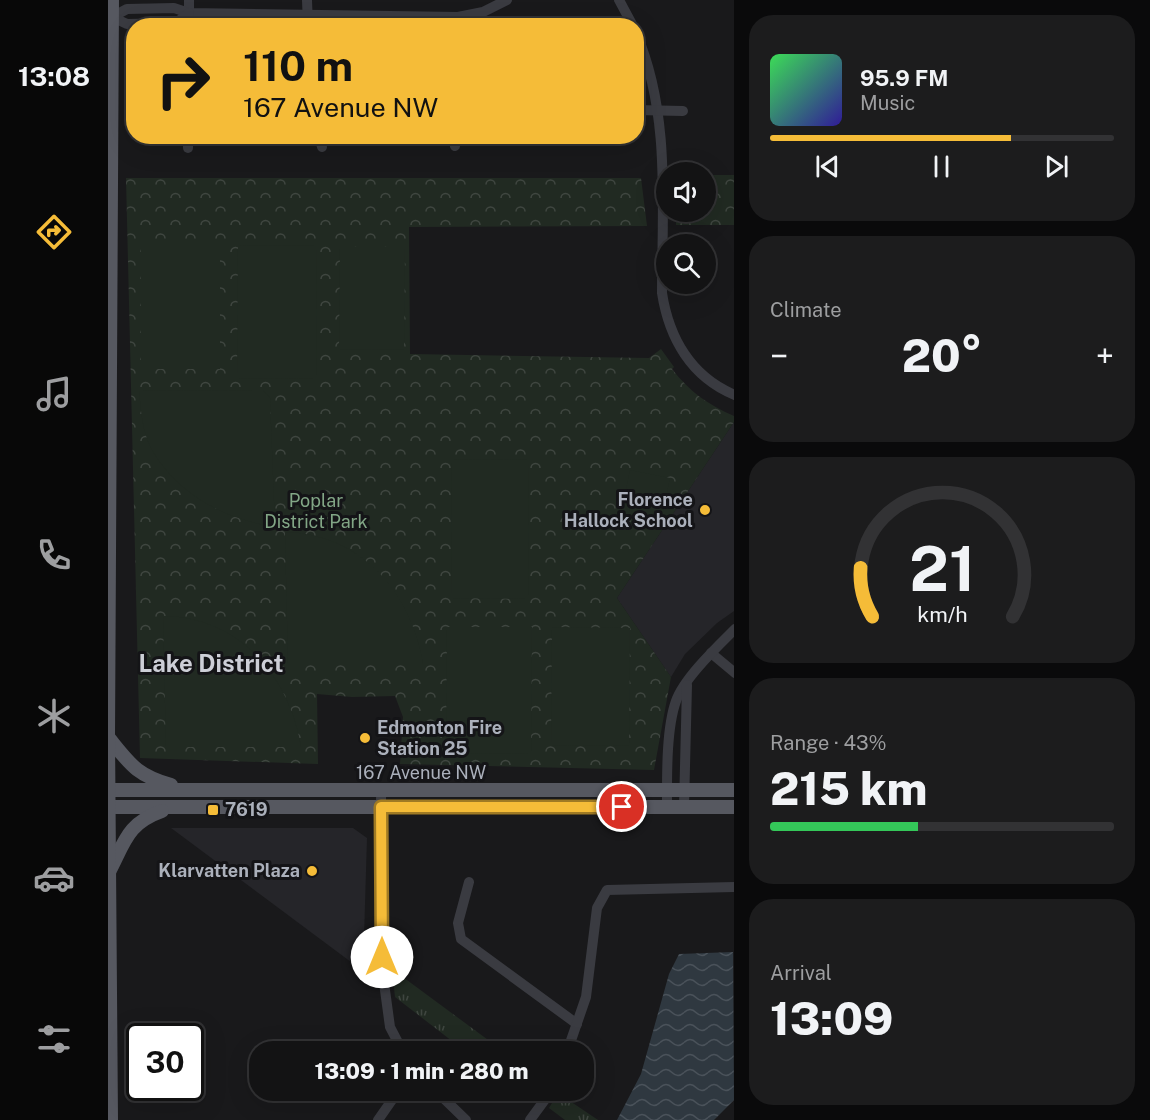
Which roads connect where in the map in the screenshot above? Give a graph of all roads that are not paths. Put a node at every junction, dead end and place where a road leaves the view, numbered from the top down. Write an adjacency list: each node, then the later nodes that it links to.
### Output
1 (112, 0): 7 (main road)
2 (189, 0): 6 (street)
3 (307, 0): 10 (street)
4 (507, 0): 11 (street)
5 (623, 1): 12 (street)
6 (189, 13): 7 (street); 8 (street); 9 (street)
7 (110, 17): 17 (main road)
8 (189, 18)
9 (274, 18)
10 (308, 18)
11 (452, 18)
12 (630, 18)
13 (644, 58): 15 (street)
14 (644, 110): 15 (street)
15 (656, 111): 16 (street); 18 (street)
16 (683, 111)
17 (109, 291): 23 (main road)
18 (734, 394)
19 (734, 630): 20 (street)
20 (711, 653): 21 (street); 22 (street)
21 (734, 673)
22 (687, 683): 26 (street); 27 (street)
23 (108, 736): 24 (main road); 25 (main road)
24 (108, 790): 25 (main road, 167 Avenue NW); 30 (main road)
25 (212, 790): 29 (main road, 167 Avenue NW)
26 (667, 790): 27 (main road, 167 Avenue NW); 29 (main road, 167 Avenue NW); 33 (street)
27 (684, 790): 28 (main road, 167 Avenue NW); 34 (street)
28 (734, 790)
29 (381, 791): 32 (street)
30 (108, 807): 31 (main road, 167 Avenue NW); 36 (main road)
31 (180, 807): 32 (main road, 167 Avenue NW); 36 (main road)
32 (381, 807): 33 (main road, 167 Avenue NW); 40 (street)
33 (667, 807): 34 (main road, 167 Avenue NW)
34 (684, 807): 35 (main road, 167 Avenue NW)
35 (734, 807)
36 (109, 872): 45 (main road)
37 (469, 882): 39 (street)
38 (734, 887): 39 (street)
39 (577, 1024): 41 (street)
40 (397, 1041)
41 (571, 1041)
42 (391, 1101): 46 (street)
43 (446, 1101): 47 (street)
44 (544, 1101): 48 (street)
45 (110, 1119)
46 (378, 1120)
47 (466, 1120)
48 (530, 1120)

